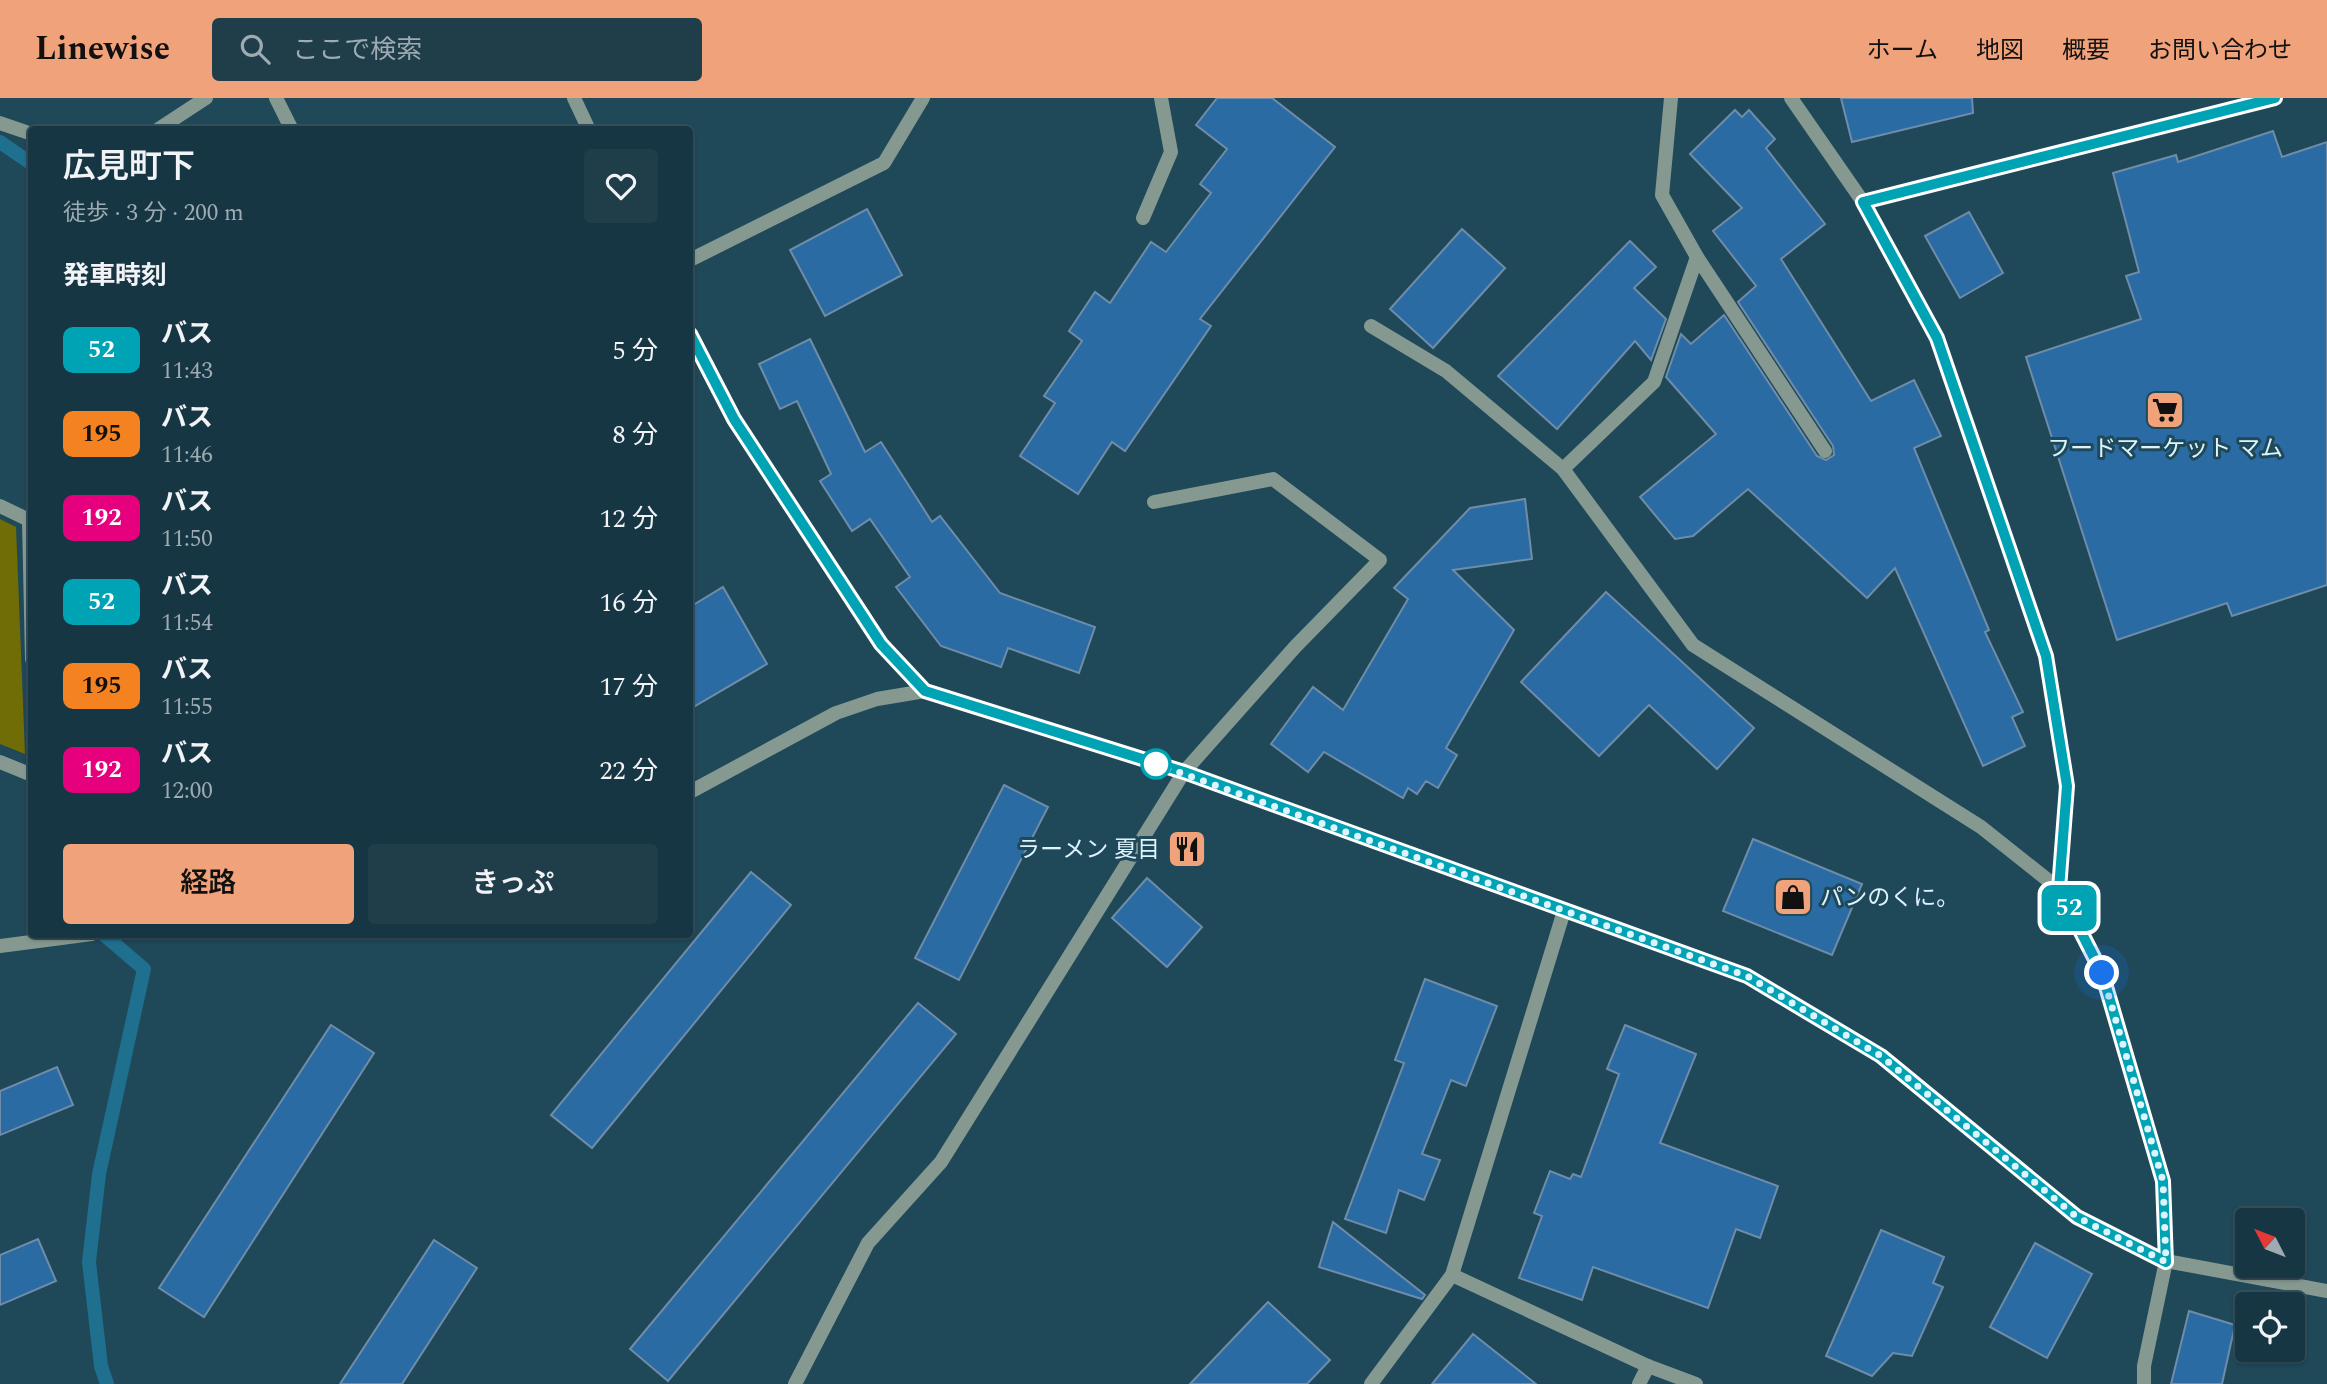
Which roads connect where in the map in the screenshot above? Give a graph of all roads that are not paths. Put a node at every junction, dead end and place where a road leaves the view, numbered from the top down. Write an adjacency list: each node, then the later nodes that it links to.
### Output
1 (206, 98): 11 (street)
2 (276, 98): 12 (street)
3 (574, 98): 13 (street)
4 (923, 98): 18 (street)
5 (1161, 98): 16 (street)
6 (1671, 98): 17 (street)
7 (1791, 98): 15 (street)
8 (2275, 98): 9 (street)
9 (2248, 100): 15 (street)
10 (0, 123): 14 (street)
11 (163, 126)
12 (290, 126)
13 (587, 126)
14 (28, 133)
15 (1863, 202): 31 (street)
16 (1143, 218)
17 (1697, 257): 21 (street); 22 (street)
18 (693, 258)
19 (1371, 326): 22 (street)
20 (693, 340): 26 (street)
21 (1825, 450)
22 (1563, 469): 31 (street)
23 (1154, 502): 28 (street)
24 (0, 506): 25 (street)
25 (28, 520)
26 (925, 691): 28 (street); 30 (street)
27 (0, 762): 29 (street)
28 (1184, 772): 32 (street); 39 (street)
29 (28, 773)
30 (693, 790)
31 (2059, 889): 35 (street)
32 (1564, 911): 35 (street); 36 (street)
33 (62, 938): 34 (street)
34 (0, 946)
35 (2166, 1262): 37 (street); 43 (street)
36 (1452, 1275): 38 (street); 40 (street)
37 (2327, 1291)
38 (1648, 1366): 41 (street); 42 (street)
39 (796, 1384)
40 (1371, 1384)
41 (1639, 1384)
42 (1696, 1384)
43 (2144, 1384)

